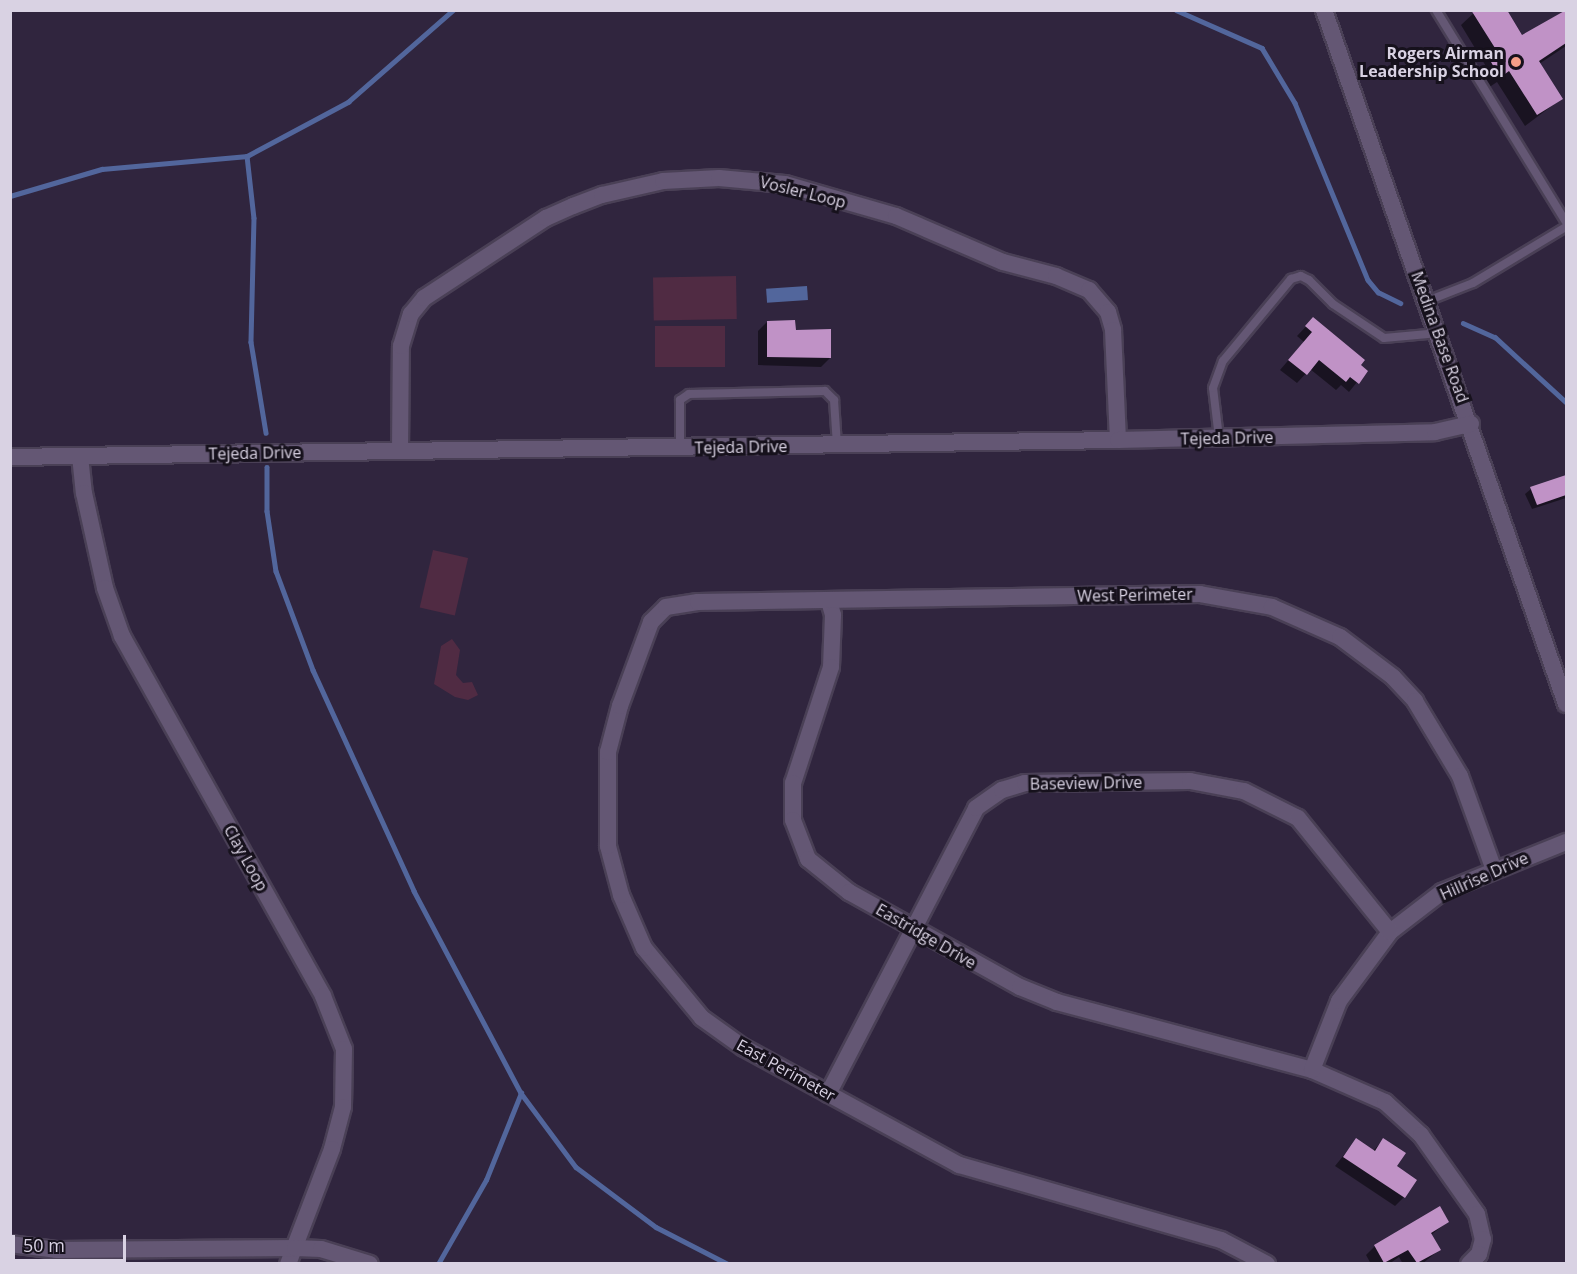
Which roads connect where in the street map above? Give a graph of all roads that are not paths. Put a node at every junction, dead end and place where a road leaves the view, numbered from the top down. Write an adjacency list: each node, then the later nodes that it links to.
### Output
1 (1324, 10): 4 (street, Medina Base Road)
2 (1436, 10): 3 (lane)
3 (1566, 224): 4 (lane)
4 (1427, 301): 5 (street, Medina Base Road)
5 (1439, 333): 6 (street, Medina Base Road); 7 (lane)
6 (1471, 424): 7 (street, Tejeda Drive); 16 (street, Medina Base Road)
7 (1219, 438): 8 (street, Tejeda Drive)
8 (1118, 440): 9 (street, Tejeda Drive); 11 (street, Vosler Loop)
9 (837, 445): 10 (street, Tejeda Drive); 10 (lane)
10 (680, 448): 11 (street, Tejeda Drive)
11 (400, 451): 12 (street, Tejeda Drive)
12 (80, 456): 13 (street, Tejeda Drive); 26 (street, Clay Loop)
13 (10, 457)
14 (829, 601): 15 (street, West Perimeter); 20 (street, West Perimeter); 21 (street, Eastridge Drive)
15 (648, 629): 24 (street, East Perimeter)
16 (1555, 664): 17 (street, Medina Base Road); 18 (street, Medina Base Road)
17 (1566, 682)
18 (1566, 704)
19 (1566, 842): 20 (street, Hillrise Drive)
20 (1494, 870): 22 (street, Hillrise Drive)
21 (914, 928): 22 (street, Baseview Drive); 23 (street, Eastridge Drive); 24 (street, Baseview Drive)
22 (1390, 932): 23 (street, Hillrise Drive)
23 (1312, 1070): 30 (street)
24 (828, 1094): 29 (street, East Perimeter)
25 (10, 1244): 26 (street)
26 (295, 1248): 27 (street, Clay Loop); 28 (street)
27 (288, 1263)
28 (370, 1263)
29 (1268, 1263)
30 (1469, 1263)

